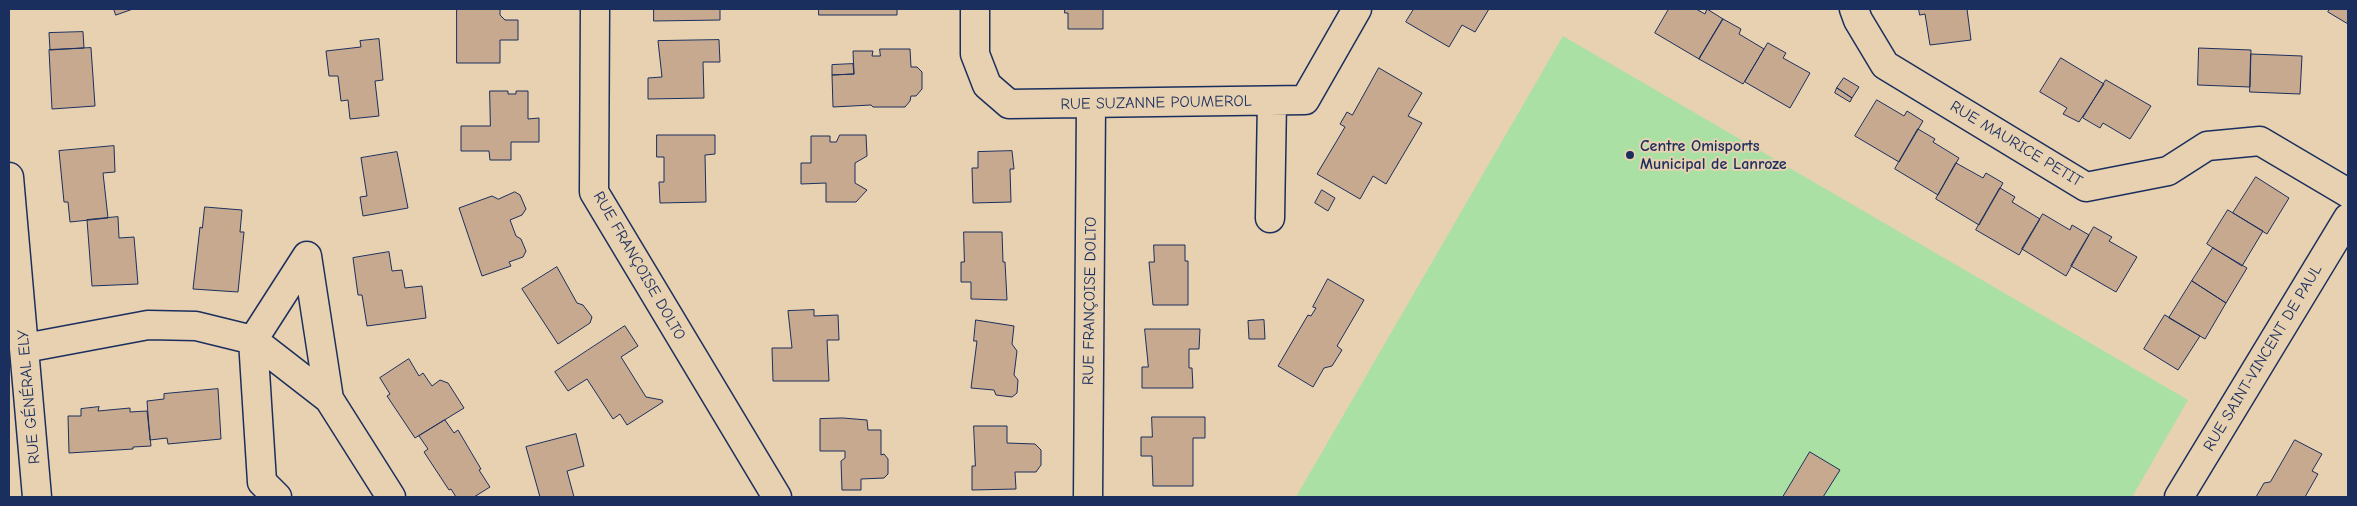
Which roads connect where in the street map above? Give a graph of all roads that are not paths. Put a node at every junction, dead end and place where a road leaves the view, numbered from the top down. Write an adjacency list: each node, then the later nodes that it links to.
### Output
1 (595, 9): 17 (street, RUE FRANÇOISE DOLTO)
2 (975, 9): 6 (street, RUE SUZANNE POUMEROL)
3 (1357, 9): 5 (street, RUE SUZANNE POUMEROL)
4 (1854, 9): 8 (street, RUE MAURICE PETIT)
5 (1272, 101): 6 (street, RUE SUZANNE POUMEROL); 9 (street)
6 (1092, 104): 18 (street, RUE FRANÇOISE DOLTO)
7 (9, 177): 12 (street, RUE GÉNÉRAL ELY)
8 (2348, 193)
9 (1270, 218)
10 (2348, 218): 19 (street, RUE SAINT-VINCENT DE PAUL)
11 (253, 340): 12 (street); 13 (street); 13 (street); 15 (street)
12 (25, 348): 14 (street, RUE GÉNÉRAL ELY)
13 (329, 400): 16 (street)
14 (37, 497)
15 (276, 497)
16 (391, 497)
17 (777, 497)
18 (1088, 497)
19 (2178, 497)

